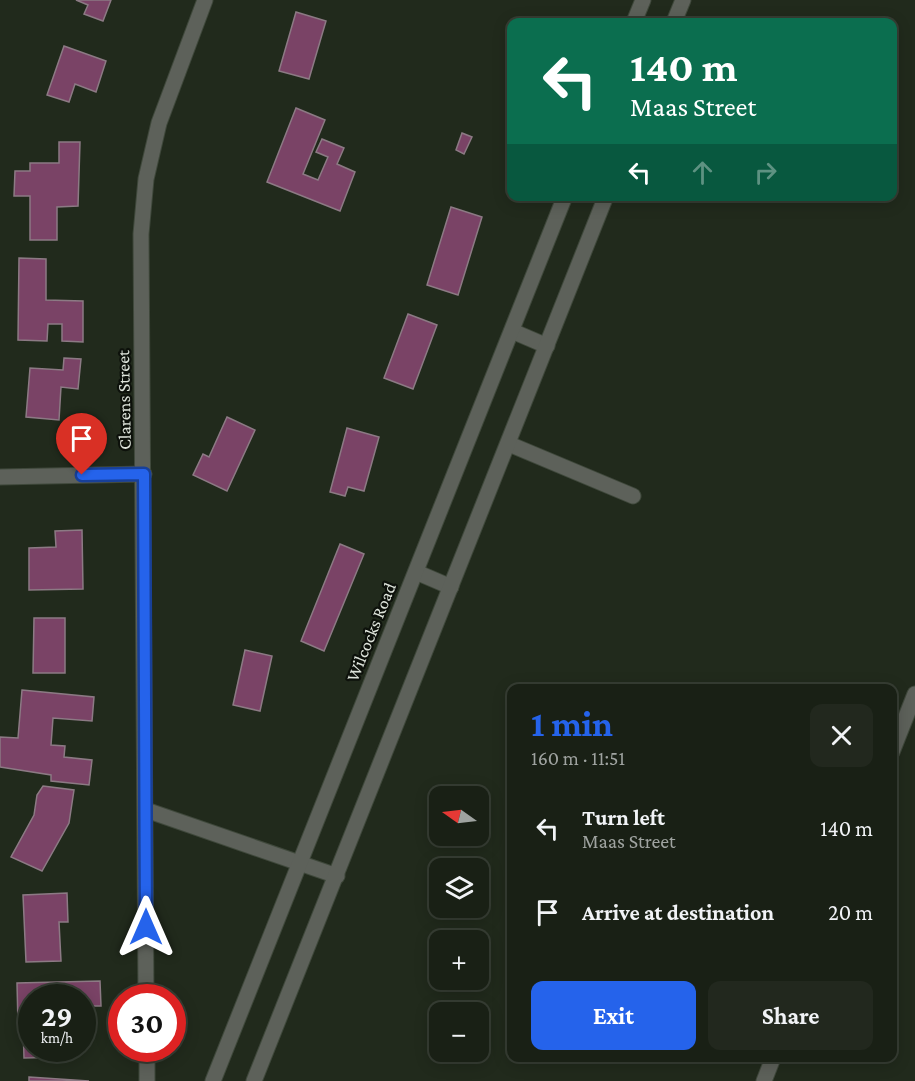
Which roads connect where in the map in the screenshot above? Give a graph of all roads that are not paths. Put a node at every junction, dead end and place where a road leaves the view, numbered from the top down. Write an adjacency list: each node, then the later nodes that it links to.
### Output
1 (205, 0): 11 (street, Clarens Street)
2 (643, 0): 4 (street)
3 (683, 0): 5 (street)
4 (636, 18)
5 (676, 18)
6 (563, 201): 8 (street, Wilcocks Road)
7 (604, 201): 9 (street)
8 (512, 331): 9 (street); 14 (street, Wilcocks Road)
9 (547, 346): 10 (street)
10 (509, 444): 13 (street); 15 (street)
11 (144, 474): 12 (street); 18 (street, Clarens Street)
12 (0, 477)
13 (633, 496)
14 (416, 573): 15 (street); 19 (street, Wilcocks Road)
15 (451, 587): 20 (street)
16 (915, 694): 17 (street)
17 (897, 739)
18 (146, 810): 19 (street); 21 (street, Clarens Street)
19 (300, 863): 20 (street); 25 (street, Wilcocks Road)
20 (337, 876): 26 (street)
21 (146, 984)
22 (147, 1062): 24 (street)
23 (771, 1062): 27 (street)
24 (147, 1081)
25 (213, 1081)
26 (254, 1081)
27 (764, 1081)

